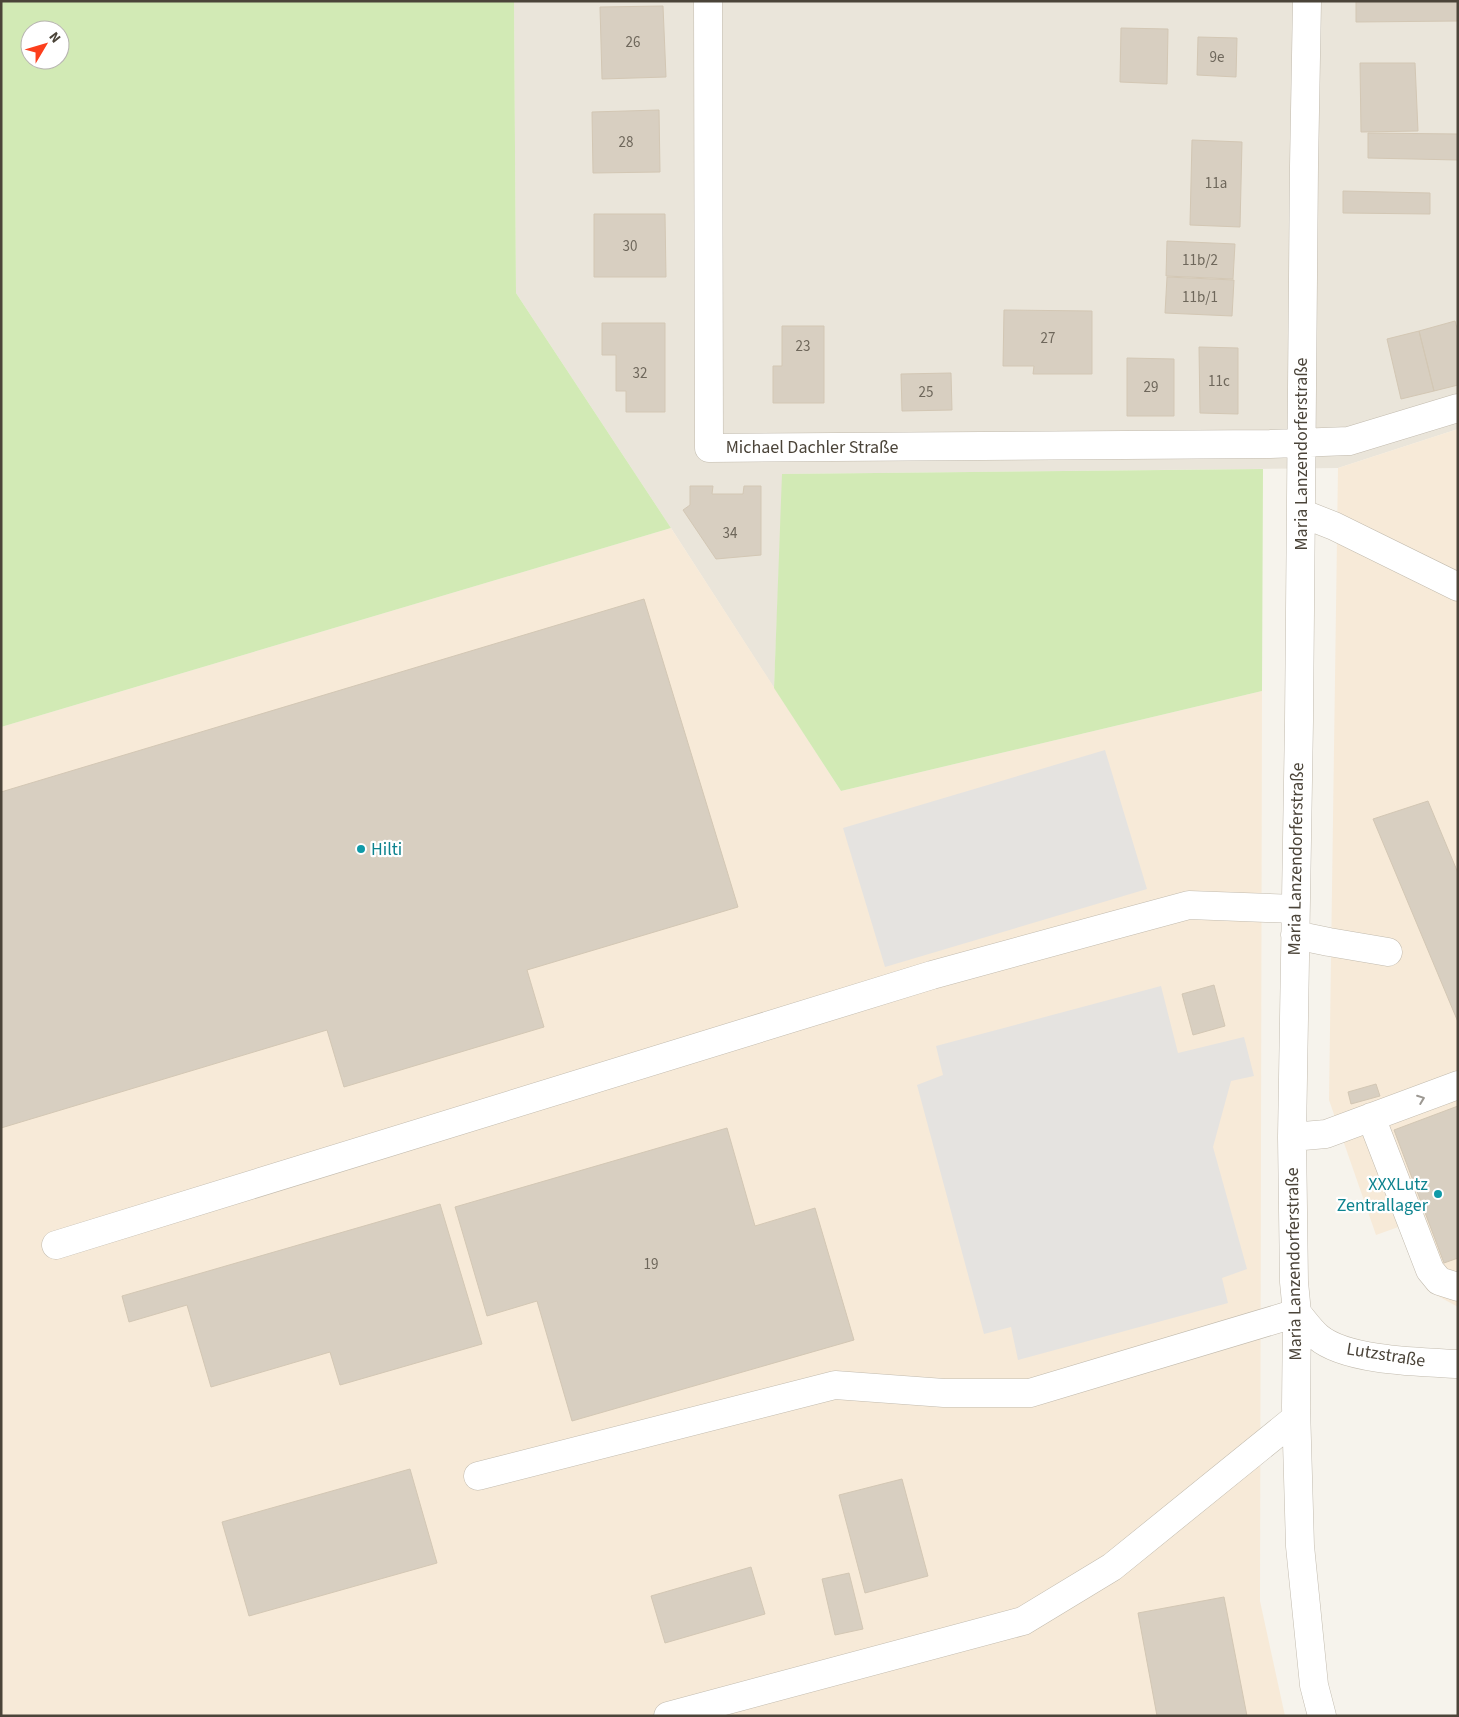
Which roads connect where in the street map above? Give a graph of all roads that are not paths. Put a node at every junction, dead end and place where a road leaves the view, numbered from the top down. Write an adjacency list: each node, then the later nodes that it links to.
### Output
1 (708, 1): 4 (street, Michael Dachler Straße)
2 (1307, 1): 4 (street, Maria Lanzendorferstraße)
3 (1458, 408): 4 (street)
4 (1301, 442): 5 (street, Maria Lanzendorferstraße)
5 (1301, 513): 6 (street); 7 (street, Maria Lanzendorferstraße)
6 (1458, 587)
7 (1295, 922): 8 (street); 11 (street, Maria Lanzendorferstraße); 12 (street)
8 (1388, 952)
9 (1458, 1085): 10 (street, one-way to 9)
10 (1378, 1115): 11 (street); 13 (street)
11 (1292, 1137): 14 (street, Maria Lanzendorferstraße)
12 (56, 1245)
13 (1458, 1287)
14 (1297, 1313): 15 (street, Lutzstraße); 16 (street, Maria Lanzendorferstraße); 17 (street)
15 (1458, 1364)
16 (1296, 1418): 18 (street); 19 (street, Maria Lanzendorferstraße)
17 (478, 1476)
18 (668, 1716)
19 (1322, 1716)

